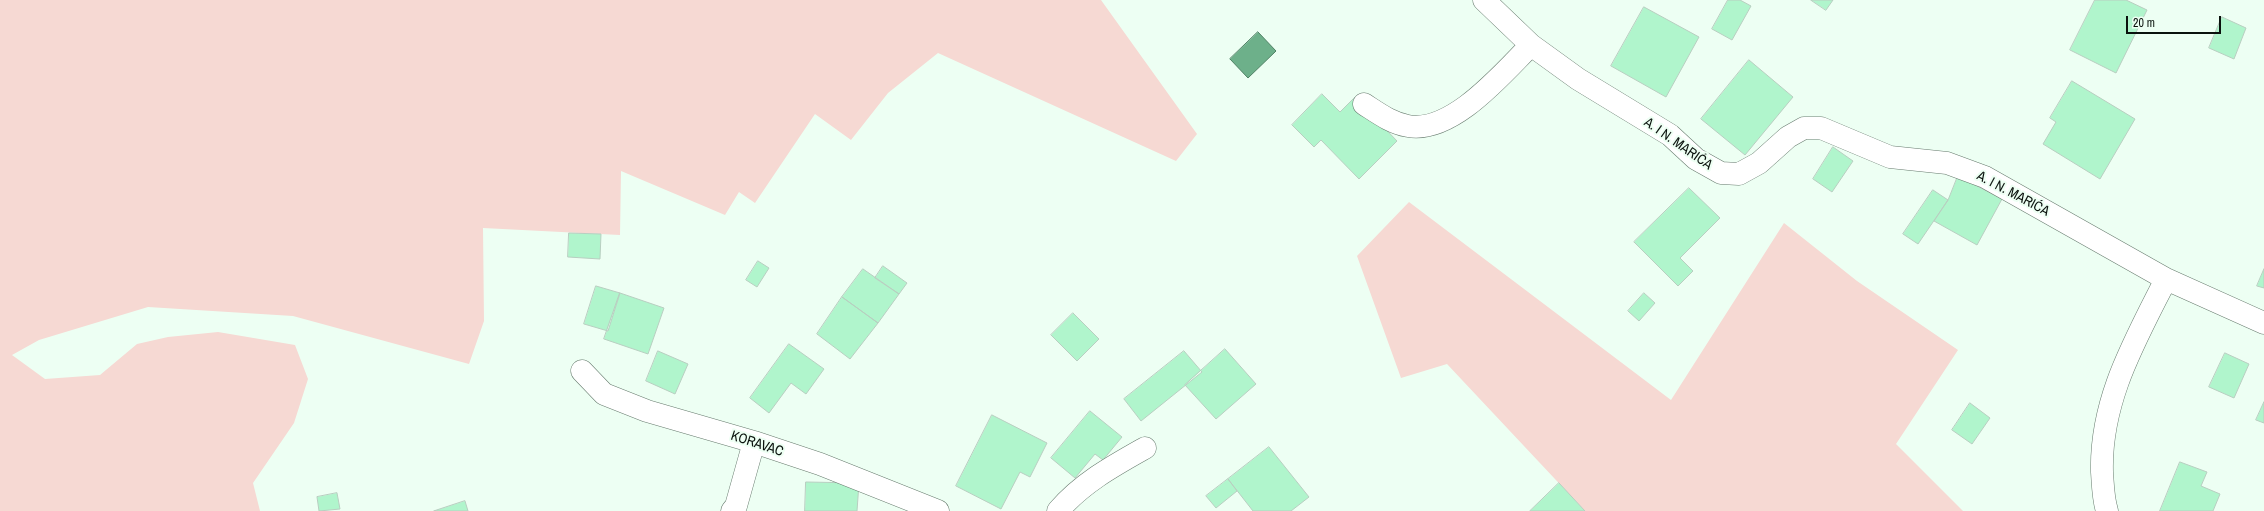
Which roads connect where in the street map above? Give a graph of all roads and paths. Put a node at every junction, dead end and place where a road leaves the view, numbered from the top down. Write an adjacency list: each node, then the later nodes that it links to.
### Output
1 (1484, 0): 2 (street, A. I N. MARIĆA)
2 (1530, 45): 3 (street); 4 (street, A. I N. MARIĆA)
3 (1364, 104)
4 (2166, 279): 5 (street, A. I N. MARIĆA); 12 (street)
5 (2264, 323)
6 (582, 371): 7 (street, KORAVAC)
7 (754, 442): 9 (street); 10 (street, KORAVAC)
8 (1145, 448): 11 (street)
9 (732, 511)
10 (938, 511)
11 (1058, 511)
12 (2107, 511)

